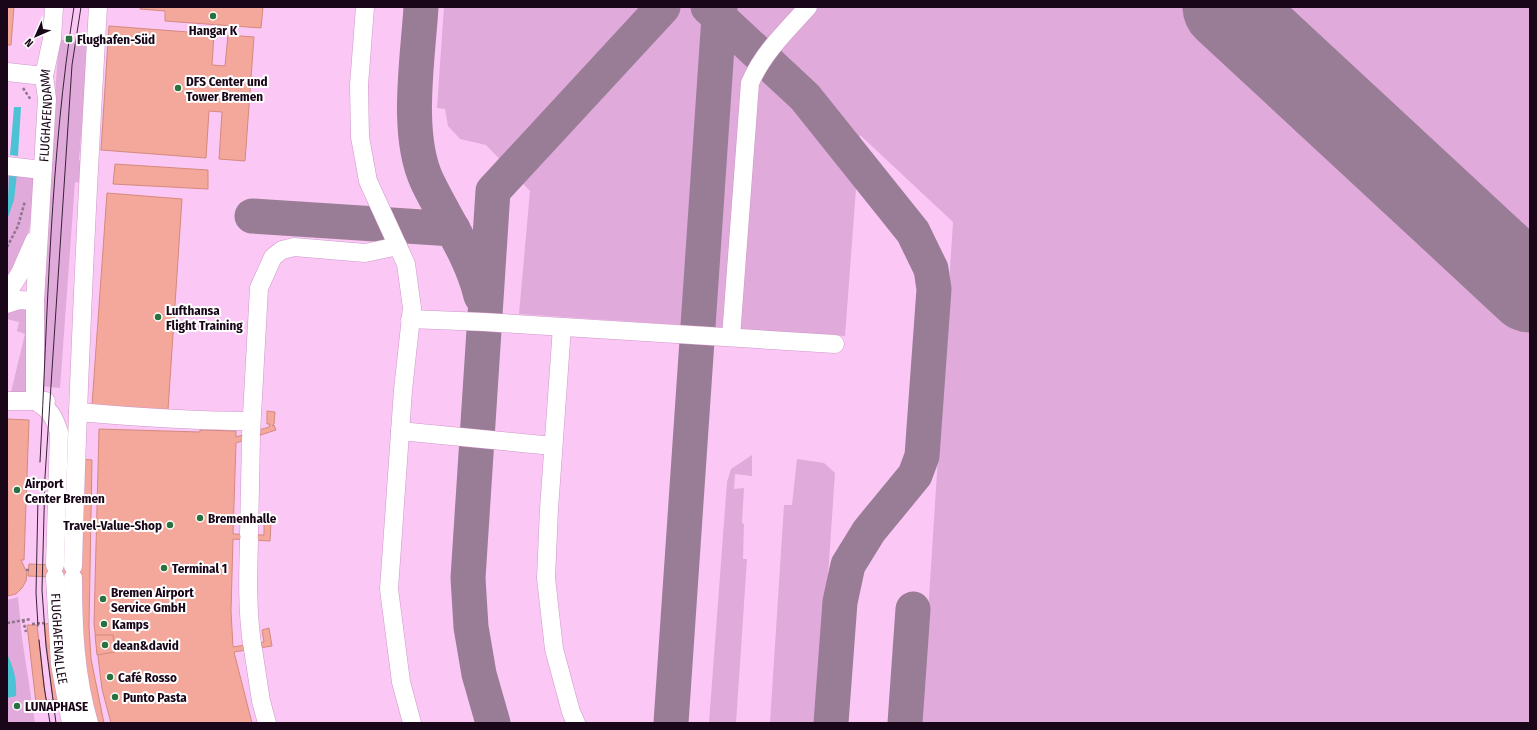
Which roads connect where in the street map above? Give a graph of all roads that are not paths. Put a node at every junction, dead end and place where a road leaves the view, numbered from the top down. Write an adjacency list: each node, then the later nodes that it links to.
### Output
1 (54, 7): 6 (street, FLUGHAFENDAMM)
2 (98, 7): 20 (street, FLUGHAFENALLEE)
3 (365, 7): 10 (street)
4 (808, 7): 16 (street)
5 (7, 72): 6 (street)
6 (44, 76): 8 (street, FLUGHAFENDAMM)
7 (7, 166): 8 (street)
8 (42, 170): 9 (street, FLUGHAFENDAMM)
9 (39, 225): 11 (street, FLUGHAFENDAMM); 12 (street, FLUGHAFENDAMM)
10 (398, 246): 14 (street); 21 (street)
11 (7, 294)
12 (35, 301): 13 (street); 19 (street, FLUGHAFENDAMM)
13 (7, 304)
14 (410, 319): 15 (street); 23 (street)
15 (562, 327): 16 (street); 24 (street)
16 (732, 337): 17 (street)
17 (835, 344)
18 (7, 401): 19 (street)
19 (36, 401): 22 (street); 25 (street)
20 (78, 412): 21 (street); 22 (street, FLUGHAFENALLEE)
21 (251, 430): 28 (street)
22 (77, 431): 25 (street, FLUGHAFENALLEE)
23 (400, 431): 24 (street); 29 (street)
24 (553, 446): 30 (street)
25 (64, 577): 26 (street, FLUGHAFENALLEE); 27 (street, FLUGHAFENALLEE)
26 (85, 720)
27 (71, 723)
28 (267, 723)
29 (412, 723)
30 (576, 723)

